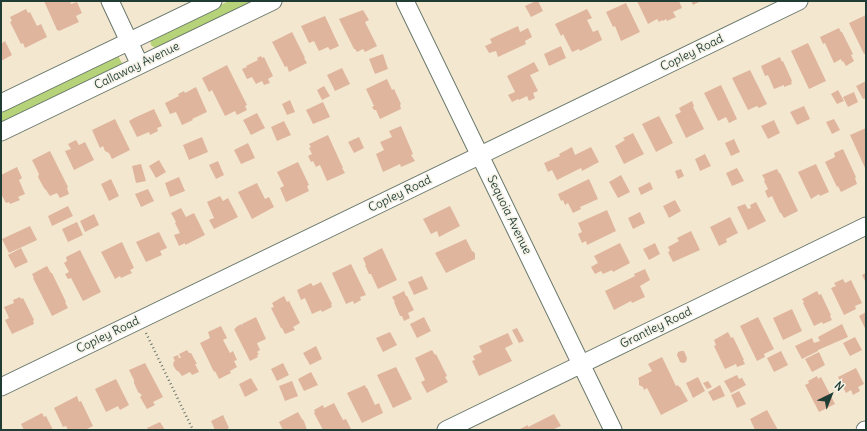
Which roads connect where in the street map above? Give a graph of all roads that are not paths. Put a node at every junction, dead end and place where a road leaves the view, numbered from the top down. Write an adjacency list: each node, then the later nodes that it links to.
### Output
1 (110, 1): 6 (street)
2 (213, 1): 6 (street)
3 (273, 1): 7 (street, Callaway Avenue)
4 (405, 1): 10 (street, Sequoia Avenue)
5 (799, 1): 10 (street, Copley Road)
6 (129, 41): 7 (street); 8 (street)
7 (140, 65): 9 (street, Callaway Avenue)
8 (1, 103)
9 (1, 132)
10 (480, 156): 12 (street, Sequoia Avenue); 13 (street, Copley Road)
11 (866, 226): 12 (street, Grantley Road)
12 (581, 364): 14 (street, Grantley Road); 15 (street, Sequoia Avenue)
13 (1, 387)
14 (446, 430)
15 (613, 430)

